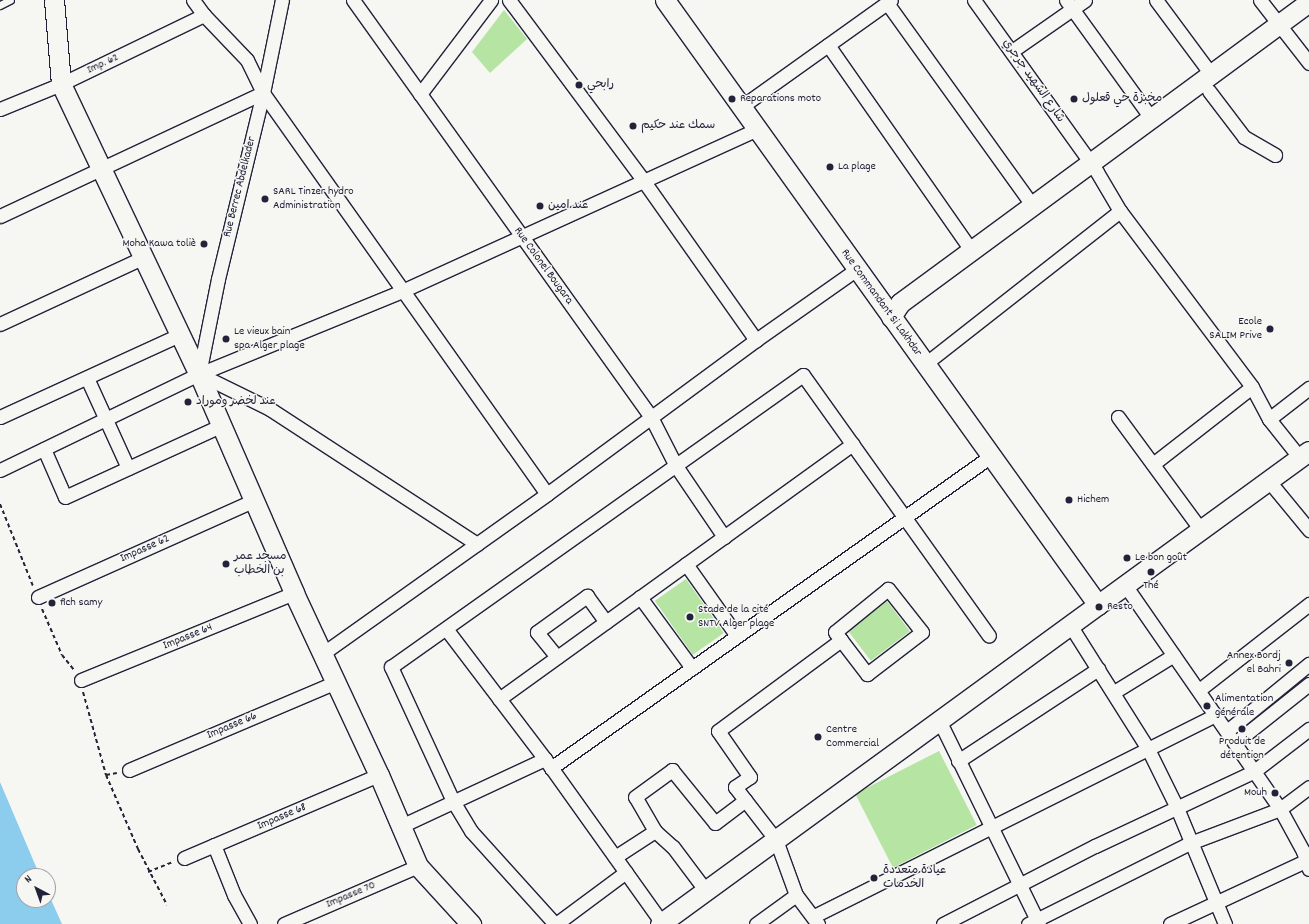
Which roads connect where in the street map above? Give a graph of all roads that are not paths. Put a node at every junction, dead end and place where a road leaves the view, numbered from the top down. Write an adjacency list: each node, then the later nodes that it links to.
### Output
1 (10, 0): 15 (lane)
2 (54, 0): 24 (street)
3 (193, 0): 17 (street)
4 (282, 0): 25 (street, Rue Berrec Abdelkader)
5 (353, 0): 26 (street, Rue Colonel Bougara)
6 (491, 0): 26 (street)
7 (509, 0): 34 (street)
8 (665, 0): 27 (street, Rue Commandant Si Lakhdar)
9 (974, 0): 21 (street, شارع الشهيد جرجري)
10 (1085, 0): 16 (street)
11 (1156, 0): 23 (street)
12 (1260, 0): 19 (street)
13 (889, 1): 20 (street); 35 (street)
14 (1309, 2): 19 (street)
15 (0, 5)
16 (1069, 5): 21 (street); 29 (street)
17 (204, 16): 24 (street, Imp. 62); 25 (street)
18 (1309, 16): 19 (street)
19 (1283, 28): 22 (street); 23 (street)
20 (828, 45): 27 (street); 39 (street)
21 (1012, 52): 32 (street, شارع الشهيد جرجري)
22 (1309, 63)
23 (1210, 82): 29 (street); 31 (street); 32 (street)
24 (61, 84): 28 (street, Imp. 62); 33 (street)
25 (263, 93): 33 (street); 42 (street); 48 (street, Rue Berrec Abdelkader)
26 (420, 94): 38 (street, Rue Colonel Bougara)
27 (741, 107): 30 (street, Rue Commandant Si Lakhdar)
28 (0, 109)
29 (1151, 118): 32 (street)
30 (757, 129): 34 (street); 41 (street, Rue Commandant Si Lakhdar)
31 (1275, 156)
32 (1094, 168): 35 (street); 36 (street, شارع الشهيد جرجري); 43 (street)
33 (100, 169): 37 (street); 40 (street)
34 (643, 180): 38 (street); 46 (street)
35 (1032, 205): 39 (street)
36 (1120, 211): 47 (street); 50 (street, شارع الشهيد جرجري)
37 (0, 216)
38 (521, 236): 42 (street); 53 (street, Rue Colonel Bougara)
39 (971, 250): 43 (street)
40 (142, 258): 44 (street); 45 (street)
41 (857, 269): 43 (street, Rue Commandant Si Lakhdar); 46 (street)
42 (402, 292): 48 (street); 67 (street)
43 (891, 316): 47 (street, Rue Commandant Si Lakhdar)
44 (0, 324)
45 (179, 335): 48 (street); 49 (street)
46 (756, 340): 53 (street)
47 (925, 364): 61 (street, Rue Commandant Si Lakhdar)
48 (199, 374): 56 (street); 57 (street); 73 (street)
49 (87, 378): 52 (street); 56 (street)
50 (1252, 387): 55 (street, شارع الشهيد جرجري); 62 (street)
51 (1309, 388): 55 (street)
52 (0, 417)
53 (652, 417): 63 (street, Rue Colonel Bougara); 67 (street)
54 (1118, 417): 62 (street)
55 (1269, 419): 60 (street, شارع الشهيد جرجري)
56 (105, 420): 59 (street); 64 (street)
57 (220, 426): 64 (street); 68 (street)
58 (853, 444): 63 (street); 69 (street); 72 (street)
59 (44, 449): 64 (street); 65 (street)
60 (1304, 454): 66 (street)
61 (991, 456): 69 (street); 80 (street, Rue Commandant Si Lakhdar)
62 (1153, 464): 70 (street)
63 (676, 466): 72 (street, Rue Colonel Bougara); 83 (street)
64 (128, 468)
65 (0, 470)
66 (1268, 480): 70 (street); 71 (street)
67 (547, 494): 73 (street)
68 (253, 501): 76 (street); 77 (street, Impasse 62)
69 (904, 517): 84 (street); 85 (street)
70 (1201, 530): 75 (street)
71 (1309, 530)
72 (724, 537): 74 (street)
73 (477, 544): 87 (street)
74 (686, 564): 78 (street); 84 (street)
75 (1125, 585): 80 (street); 88 (street)
76 (294, 593): 87 (street); 93 (street, Impasse 64)
77 (38, 597)
78 (640, 597): 81 (street); 91 (street)
79 (1309, 604): 96 (street)
80 (1098, 605): 82 (street)
81 (606, 622): 89 (street); 89 (street)
82 (1070, 625): 92 (street); 100 (street)
83 (446, 630): 98 (street); 112 (street)
84 (737, 636): 91 (street)
85 (989, 636)
86 (841, 640): 86 (street); 111 (street)
87 (322, 654): 94 (street)
88 (1174, 655): 96 (street); 97 (street)
89 (557, 657): 98 (street)
90 (1309, 664): 102 (street)
91 (692, 668): 106 (street)
92 (1098, 669): 97 (street); 105 (street)
93 (81, 680)
94 (336, 682): 107 (street, Impasse 66); 109 (street)
95 (1309, 684): 103 (street)
96 (1199, 690): 99 (street)
97 (1114, 692): 104 (street)
98 (499, 699): 106 (street)
99 (1215, 715): 102 (street); 104 (street)
100 (939, 720): 105 (street); 118 (street)
101 (1309, 729): 108 (street)
102 (1227, 731): 103 (street)
103 (1236, 742): 108 (street)
104 (1148, 749): 113 (street); 116 (street)
105 (958, 762): 116 (street)
106 (548, 763): 112 (street); 123 (street)
107 (129, 770)
108 (1253, 772): 113 (street); 114 (street)
109 (379, 775): 115 (street); 120 (street, Impasse 68)
110 (1309, 787): 114 (street)
111 (744, 800): 117 (street); 118 (street)
112 (453, 801): 115 (street); 136 (street)
113 (1177, 808): 119 (street); 126 (street)
114 (1280, 809): 119 (street); 121 (street)
115 (401, 826): 124 (street)
116 (993, 827): 126 (street); 130 (street)
117 (655, 831): 123 (street); 127 (street)
118 (776, 840): 127 (street); 128 (street)
119 (1190, 844): 129 (street); 132 (street)
120 (214, 845): 122 (street, Impasse 68); 133 (street)
121 (1307, 857): 129 (street)
122 (184, 858)
123 (615, 858): 125 (street)
124 (418, 866): 134 (street, Impasse 70); 135 (street)
125 (626, 872): 131 (street); 136 (street)
126 (1019, 887): 132 (street); 138 (street)
127 (706, 891): 131 (street)
128 (796, 895): 130 (street); 137 (street)
129 (1215, 903): 139 (street); 140 (street)
130 (816, 920)
131 (661, 923)
132 (1035, 923)
133 (250, 924)
134 (284, 924)
135 (471, 924)
136 (555, 924)
137 (756, 924)
138 (944, 924)
139 (1170, 924)
140 (1225, 924)

